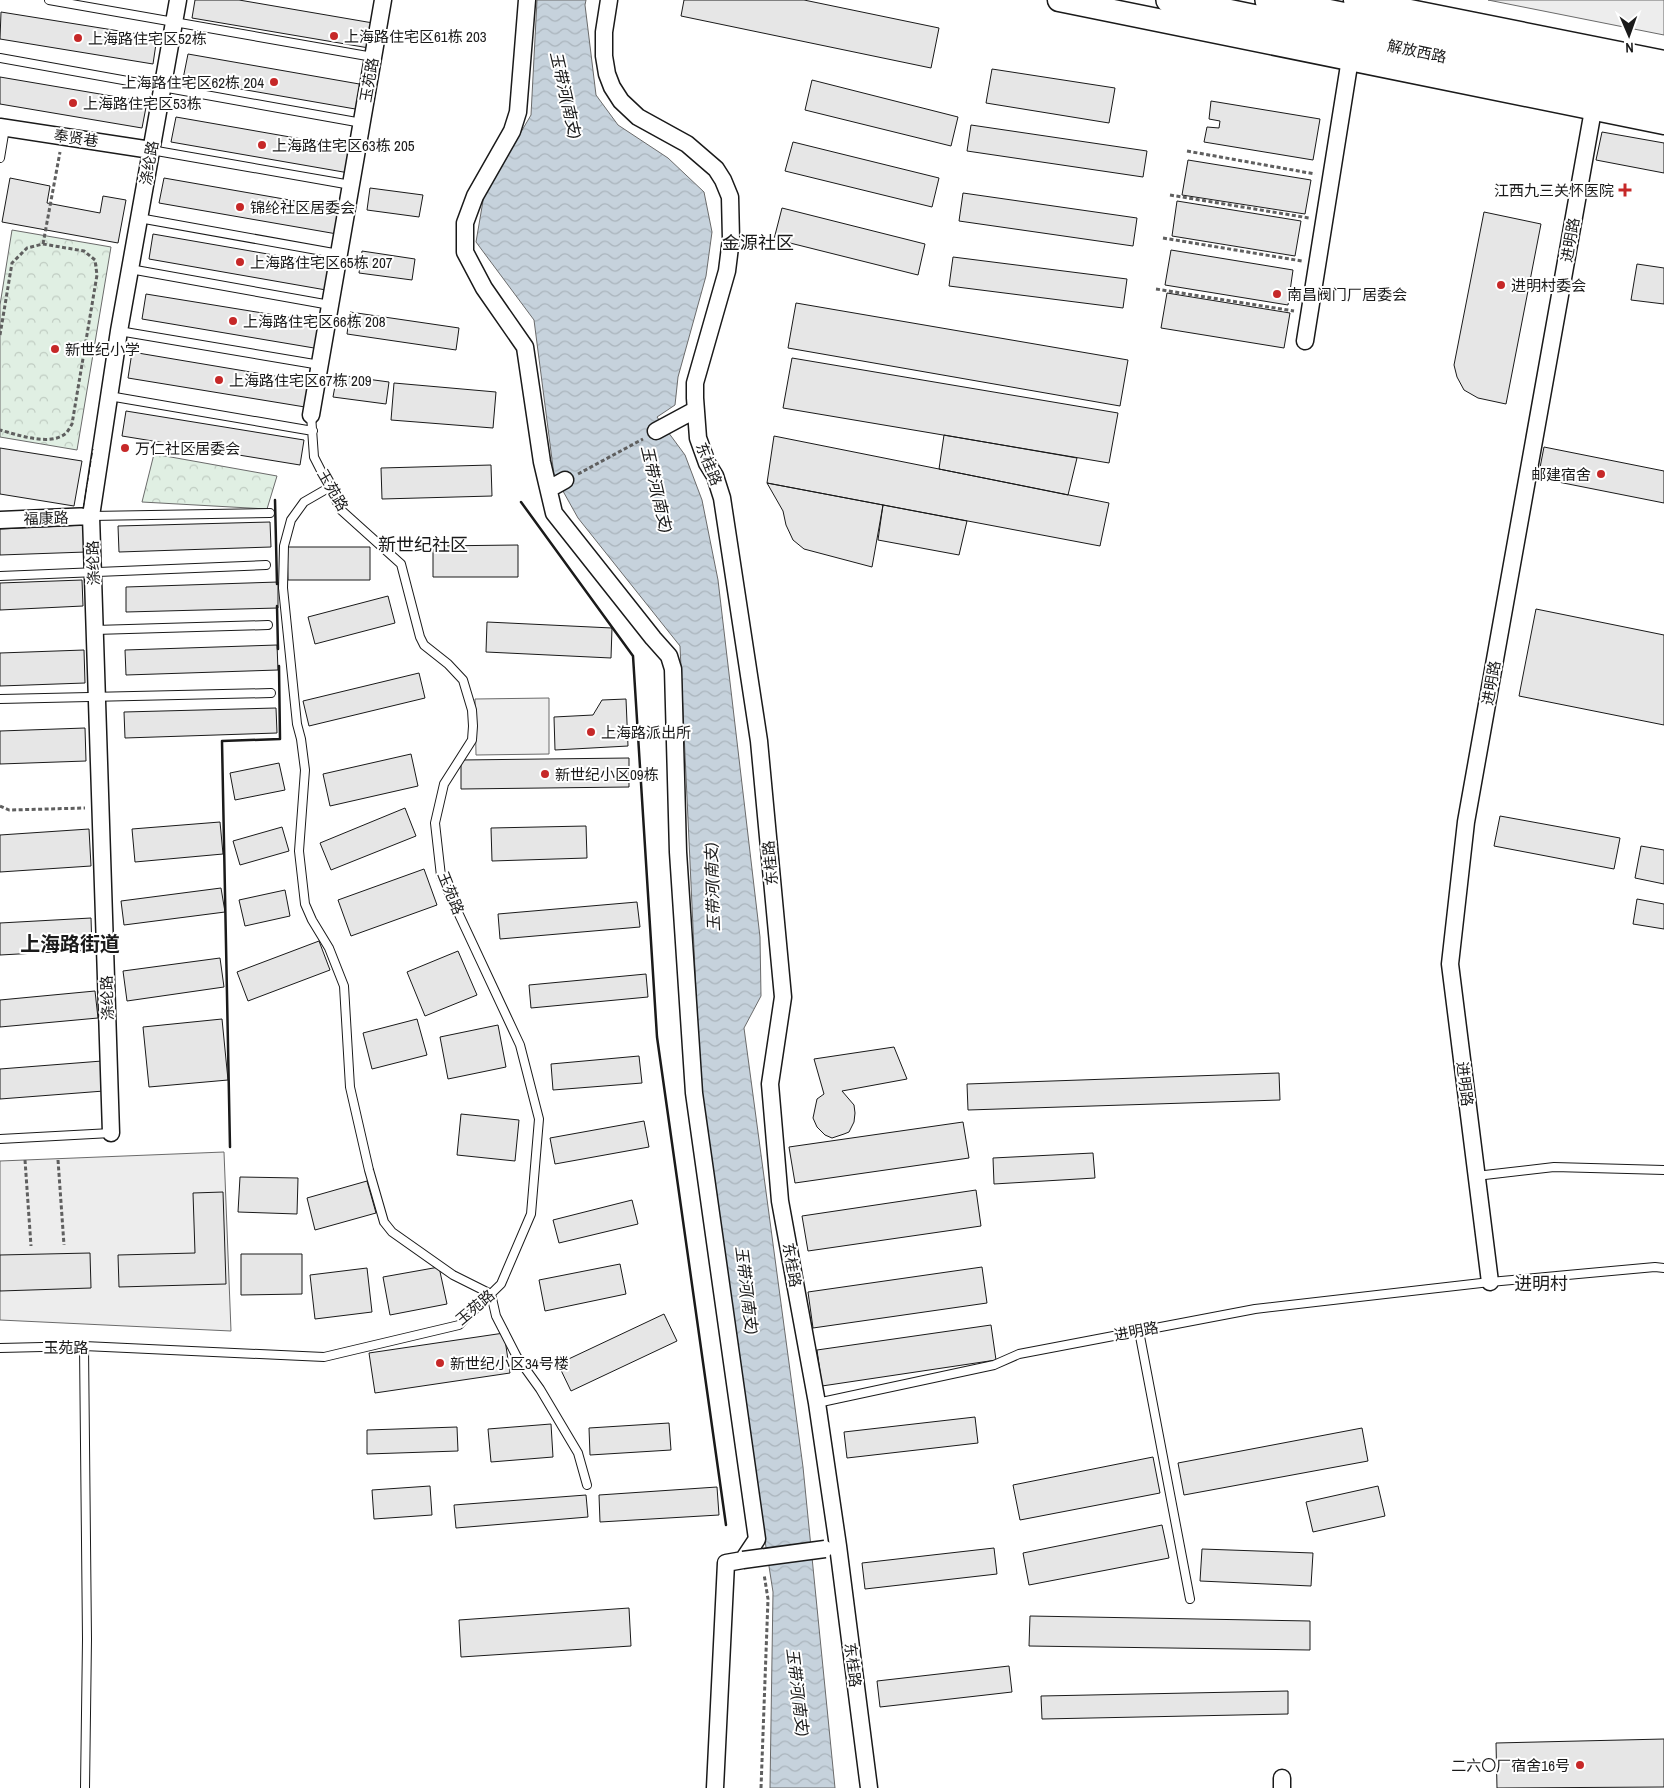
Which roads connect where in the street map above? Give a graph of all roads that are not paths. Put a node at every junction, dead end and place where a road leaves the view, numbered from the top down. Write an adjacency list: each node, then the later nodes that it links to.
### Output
1 (49, 0): 11 (lane)
2 (178, 0): 11 (street, 涤纶路)
3 (383, 0): 12 (street, 玉苑路)
4 (528, 0): 39 (street)
5 (610, 0): 34 (street, 东桂路)
6 (1059, 0): 14 (main road)
7 (1169, 0): 18 (main road, 解放西路)
8 (1268, 0): 16 (main road, 解放西路)
9 (1355, 0): 10 (main road)
10 (1410, 5): 15 (main road)
11 (174, 22): 12 (lane); 17 (street, 涤纶路)
12 (373, 57): 21 (street, 玉苑路)
13 (0, 58): 17 (lane)
14 (1350, 59): 18 (main road); 31 (street)
15 (1664, 62)
16 (1664, 81)
17 (162, 87): 21 (lane); 23 (street, 涤纶路)
18 (1596, 98): 19 (main road, 解放西路); 20 (main road); 54 (street, 进明路)
19 (1664, 102)
20 (1664, 122)
21 (362, 123): 25 (street, 玉苑路)
22 (2, 128): 23 (street, 奉贤巷); 24 (lane)
23 (151, 150): 25 (lane); 26 (street, 涤纶路)
24 (0, 158)
25 (351, 185): 27 (street, 玉苑路)
26 (139, 218): 27 (lane); 28 (street, 涤纶路)
27 (339, 254): 29 (street, 玉苑路)
28 (130, 269): 29 (lane); 30 (street, 涤纶路)
29 (330, 305): 32 (street, 玉苑路)
30 (119, 330): 32 (lane); 33 (street, 涤纶路)
31 (1305, 341)
32 (320, 365): 35 (street, 玉苑路)
33 (109, 396): 35 (lane); 41 (street, 涤纶路)
34 (695, 410): 36 (street); 61 (street, 东桂路)
35 (312, 423): 38 (lane, 玉苑路)
36 (656, 431)
37 (565, 480): 39 (street)
38 (330, 487): 57 (lane, 玉苑路); 57 (lane)
39 (549, 489): 64 (street)
40 (270, 513): 41 (lane)
41 (91, 516): 42 (street, 福康路); 44 (street, 涤纶路)
42 (0, 520)
43 (266, 565): 44 (lane)
44 (93, 571): 45 (lane); 47 (street, 涤纶路)
45 (0, 576)
46 (268, 625): 47 (lane)
47 (95, 630): 49 (street, 涤纶路)
48 (271, 692): 49 (lane)
49 (97, 696): 50 (lane); 51 (street, 涤纶路)
50 (0, 699)
51 (111, 1133): 52 (lane)
52 (0, 1139)
53 (1664, 1170): 54 (lane)
54 (1476, 1176): 56 (street, 进明路)
55 (1664, 1268): 56 (lane, 进明路)
56 (1490, 1282): 58 (lane, 进明路)
57 (491, 1294): 59 (lane, 玉苑路); 62 (lane)
58 (1139, 1331): 61 (lane, 进明路); 65 (lane)
59 (84, 1346): 60 (lane, 玉苑路); 66 (lane)
60 (0, 1348)
61 (817, 1403): 63 (street, 东桂路)
62 (587, 1485)
63 (832, 1547): 64 (street, bridge); 68 (street, 东桂路)
64 (742, 1560): 67 (street)
65 (1190, 1599)
66 (85, 1788)
67 (715, 1788)
68 (869, 1788)

